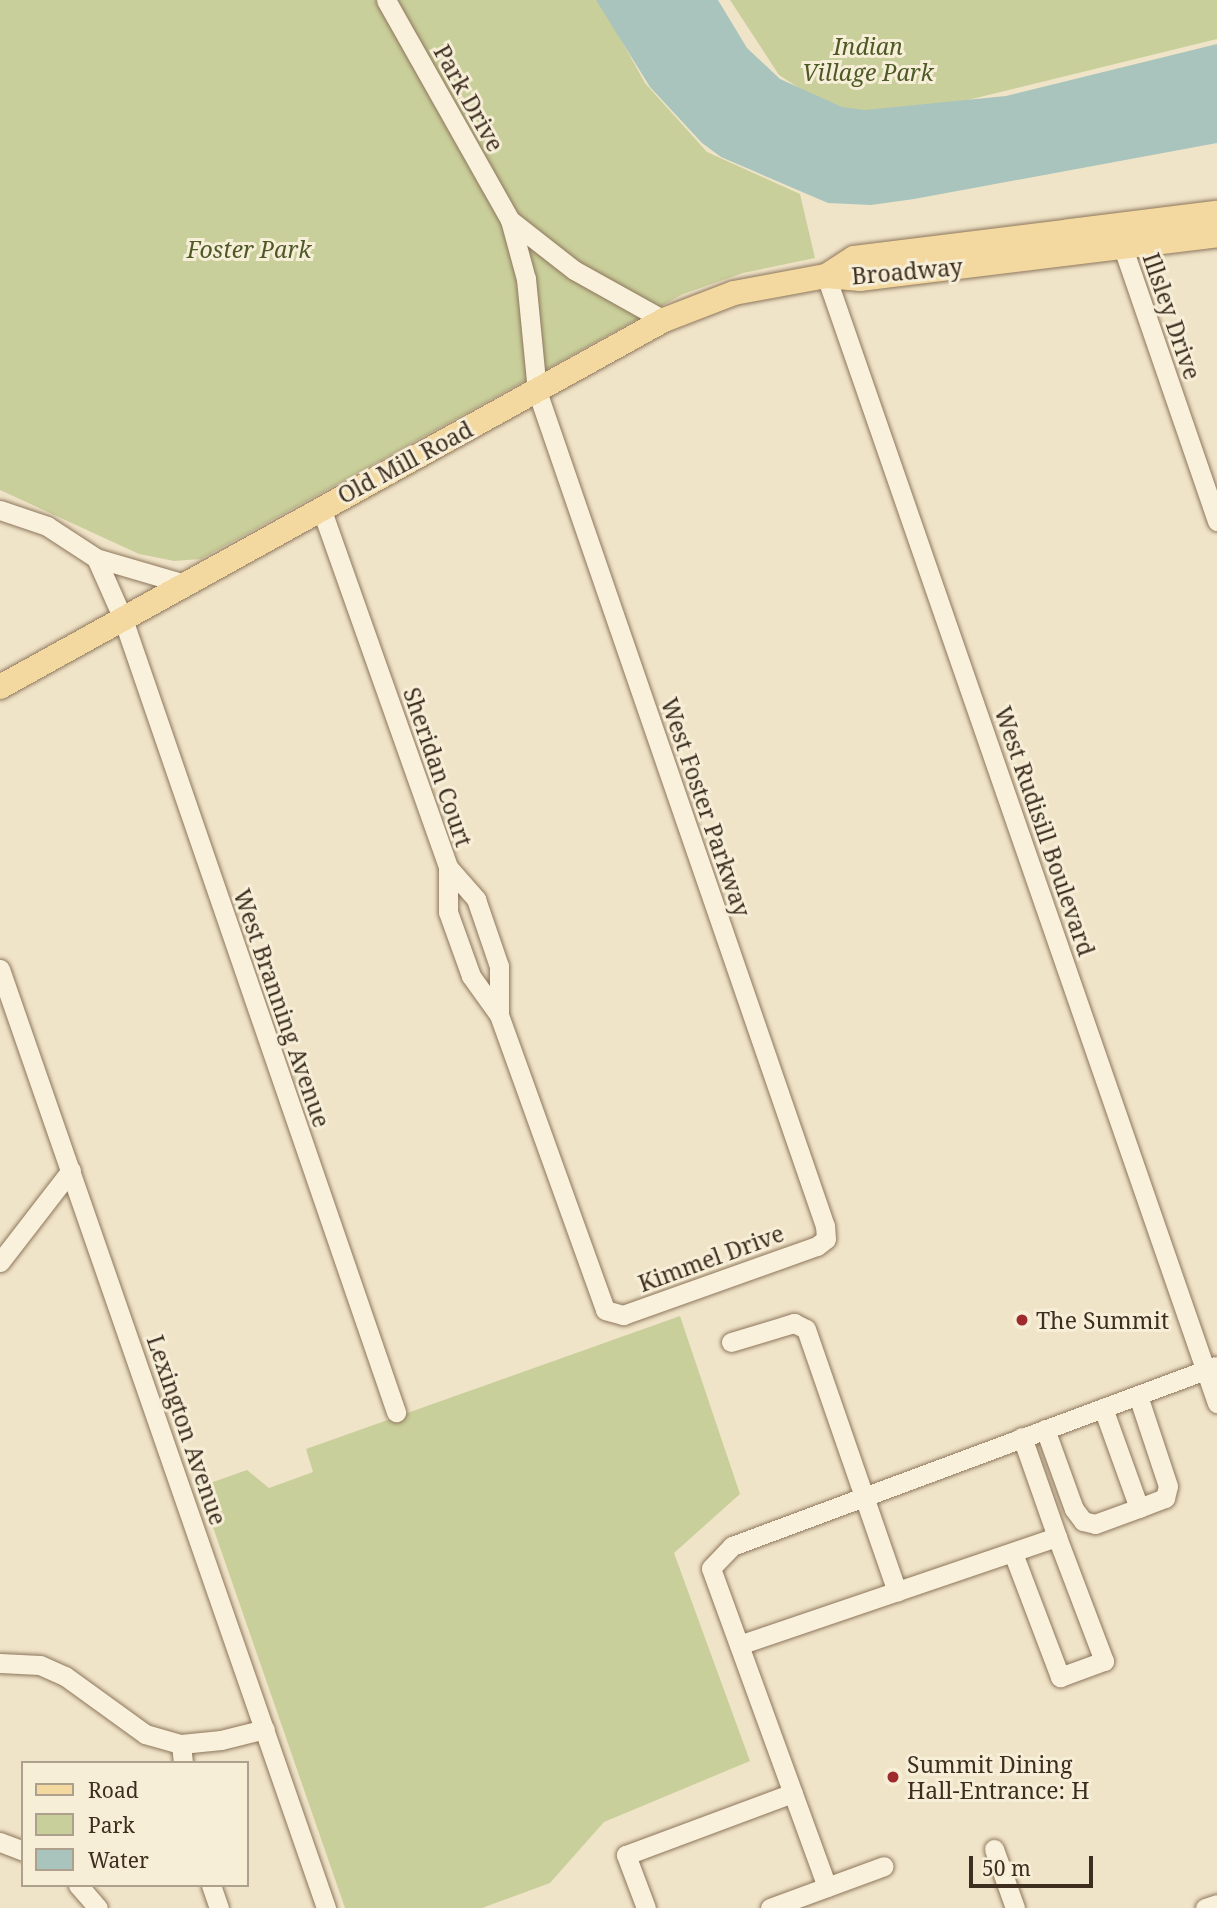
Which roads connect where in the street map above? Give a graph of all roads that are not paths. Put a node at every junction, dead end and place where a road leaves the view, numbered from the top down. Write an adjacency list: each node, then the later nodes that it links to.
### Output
1 (386, 0): 3 (street, Park Drive)
2 (1217, 213): 6 (main road, Broadway)
3 (510, 220): 7 (street, Park Drive); 8 (street, Park Drive)
4 (1217, 235): 5 (main road, Broadway)
5 (1122, 246): 6 (main road, Broadway); 11 (street, Illsley Drive)
6 (826, 276): 7 (main road, Old Mill Road); 24 (street, West Rudisill Boulevard)
7 (664, 320): 8 (main road, Old Mill Road)
8 (537, 391): 9 (main road, Old Mill Road); 20 (street, West Foster Parkway)
9 (321, 508): 13 (main road, Old Mill Road); 16 (street, Sheridan Court)
10 (0, 510): 12 (street)
11 (1217, 521)
12 (96, 558): 13 (street); 14 (street, West Branning Avenue)
13 (185, 584): 14 (main road, Old Mill Road)
14 (122, 619): 15 (main road, Old Mill Road); 28 (street, West Branning Avenue)
15 (0, 687)
16 (448, 867): 18 (street, Sheridan Court); 18 (street)
17 (0, 970): 19 (street, Lexington Avenue)
18 (499, 1015): 22 (street, Sheridan Court)
19 (71, 1170): 21 (street); 38 (street, Lexington Avenue)
20 (826, 1239): 22 (street, Kimmel Drive)
21 (0, 1262)
22 (609, 1313)
23 (731, 1342): 31 (street)
24 (1211, 1368): 25 (street); 26 (street, West Rudisill Boulevard)
25 (1138, 1396): 27 (street); 32 (street)
26 (1217, 1403)
27 (1103, 1408): 29 (street); 32 (street)
28 (396, 1412)
29 (1045, 1429): 30 (street); 32 (street)
30 (1022, 1437): 31 (street); 33 (street)
31 (864, 1499): 35 (street); 36 (street)
32 (1139, 1508)
33 (1057, 1537): 34 (street); 34 (street)
34 (1013, 1553): 35 (street)
35 (897, 1592): 36 (street)
36 (739, 1645): 40 (street)
37 (0, 1662): 39 (street)
38 (265, 1729): 39 (street); 51 (street, Lexington Avenue)
39 (182, 1753)
40 (793, 1793): 47 (street); 52 (street)
41 (0, 1842): 43 (street)
42 (994, 1849): 54 (street)
43 (21, 1850)
44 (884, 1866): 47 (street)
45 (80, 1887): 49 (street)
46 (212, 1887): 50 (street)
47 (827, 1887): 53 (street)
48 (1217, 1904): 55 (street)
49 (98, 1908)
50 (219, 1908)
51 (326, 1908)
52 (646, 1908)
53 (770, 1908)
54 (1015, 1908)
55 (1205, 1908)

